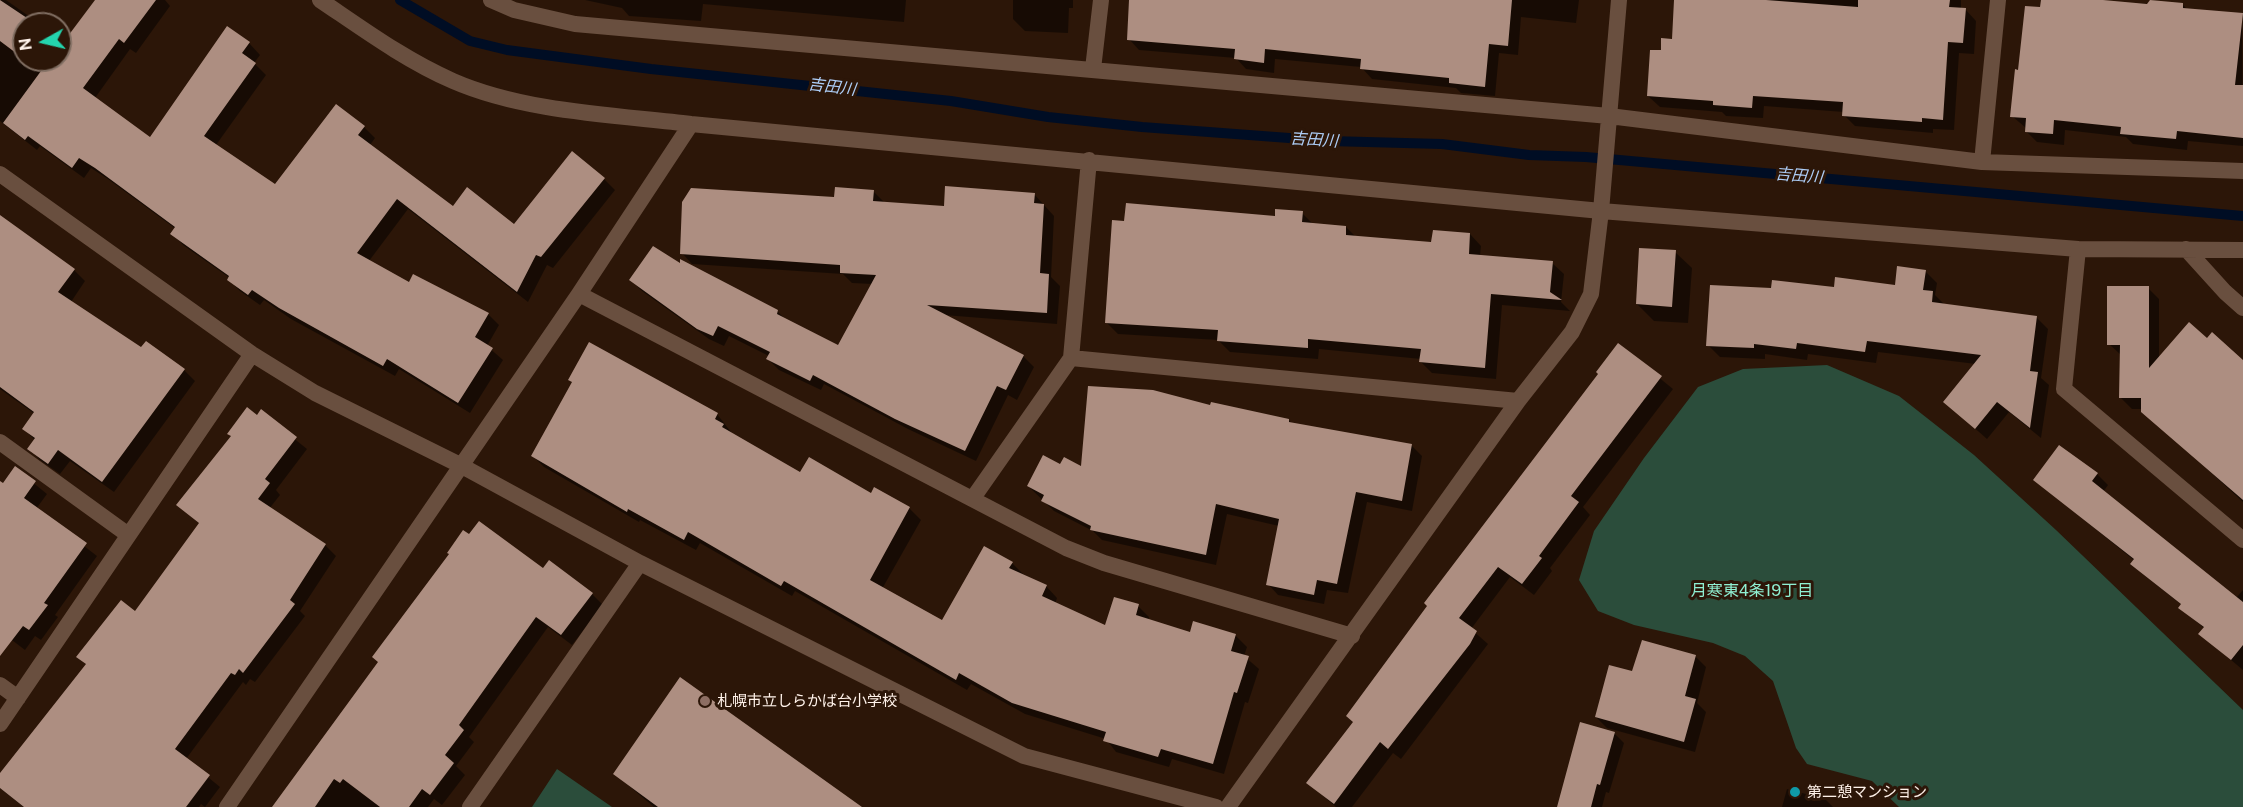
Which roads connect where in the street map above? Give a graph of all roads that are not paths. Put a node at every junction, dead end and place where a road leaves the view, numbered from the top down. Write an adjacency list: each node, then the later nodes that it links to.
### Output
1 (320, 0): 8 (street)
2 (491, 0): 6 (street)
3 (1101, 0): 6 (street)
4 (1619, 0): 7 (street)
5 (1998, 0): 10 (street)
6 (1094, 69): 7 (street)
7 (1609, 116): 10 (street); 13 (street)
8 (691, 124): 9 (street); 17 (street)
9 (1089, 160): 13 (street); 20 (street)
10 (1982, 162): 11 (street)
11 (2243, 171)
12 (0, 174): 19 (street)
13 (1601, 211): 14 (street); 21 (street)
14 (2078, 249): 15 (street); 26 (street)
15 (2186, 249): 16 (street); 18 (street)
16 (2243, 250)
17 (579, 294): 23 (street); 24 (street)
18 (2243, 308)
19 (252, 354): 23 (street); 25 (street)
20 (1071, 358): 21 (street); 24 (street)
21 (1518, 401): 28 (street)
22 (0, 441): 25 (street)
23 (460, 465): 27 (street); 32 (street)
24 (973, 498): 28 (street)
25 (127, 534): 30 (street)
26 (2243, 540)
27 (640, 563): 33 (street); 34 (street)
28 (1352, 636): 35 (street)
29 (0, 685): 30 (street)
30 (18, 698): 31 (street)
31 (0, 724)
32 (227, 807)
33 (470, 807)
34 (1216, 807)
35 (1228, 807)

